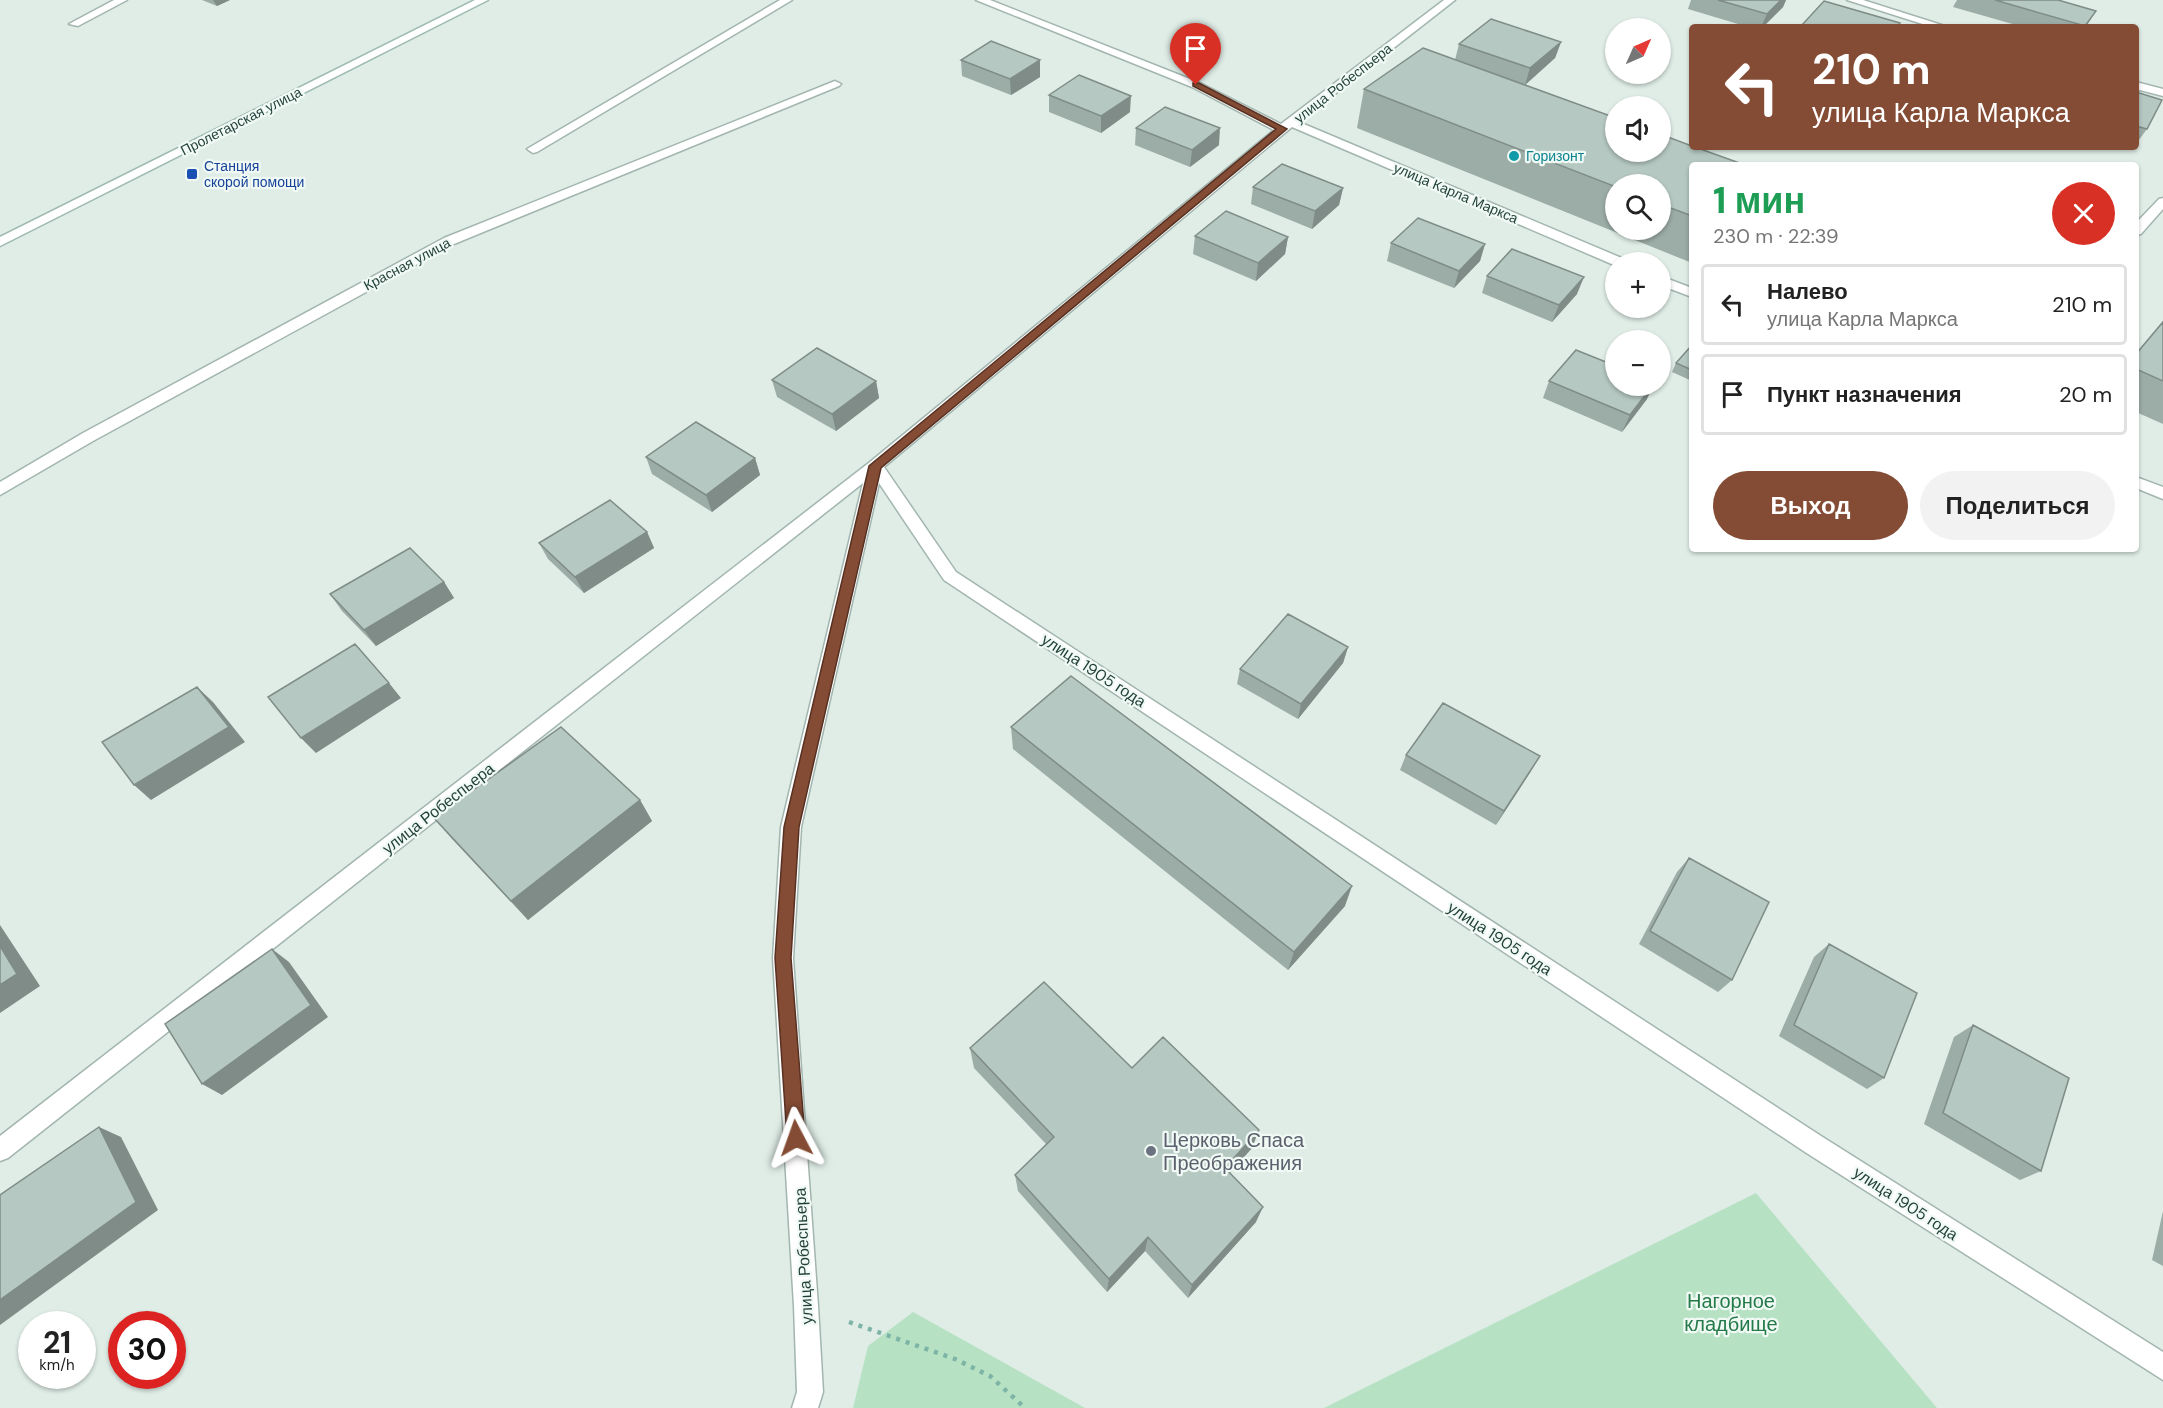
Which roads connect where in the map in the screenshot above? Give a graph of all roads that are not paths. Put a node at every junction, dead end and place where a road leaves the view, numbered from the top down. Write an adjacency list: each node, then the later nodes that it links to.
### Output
1 (122, 0): 7 (street)
2 (483, 0): 16 (street, Пролетарская улица)
3 (787, 0): 13 (street)
4 (981, 0): 12 (street, улица Карла Маркса)
5 (1450, 0): 12 (street, улица Робеспьера)
6 (1852, 0): 8 (street)
7 (74, 24)
8 (1933, 24)
9 (835, 84): 22 (street, Красная улица)
10 (2139, 85): 11 (street)
11 (2163, 93)
12 (1287, 126): 17 (street, улица Карла Маркса); 20 (street, улица Робеспьера)
13 (533, 149)
14 (2163, 202): 15 (street)
15 (2139, 228)
16 (0, 242)
17 (1605, 256)
18 (1671, 284): 19 (street)
19 (1689, 292)
20 (875, 466): 24 (street, улица Робеспьера); 25 (street, улица 1905 года); 26 (street, улица Робеспьера)
21 (2139, 483): 23 (street)
22 (0, 489)
23 (2163, 493)
24 (0, 1150)
25 (2163, 1367)
26 (805, 1408)

